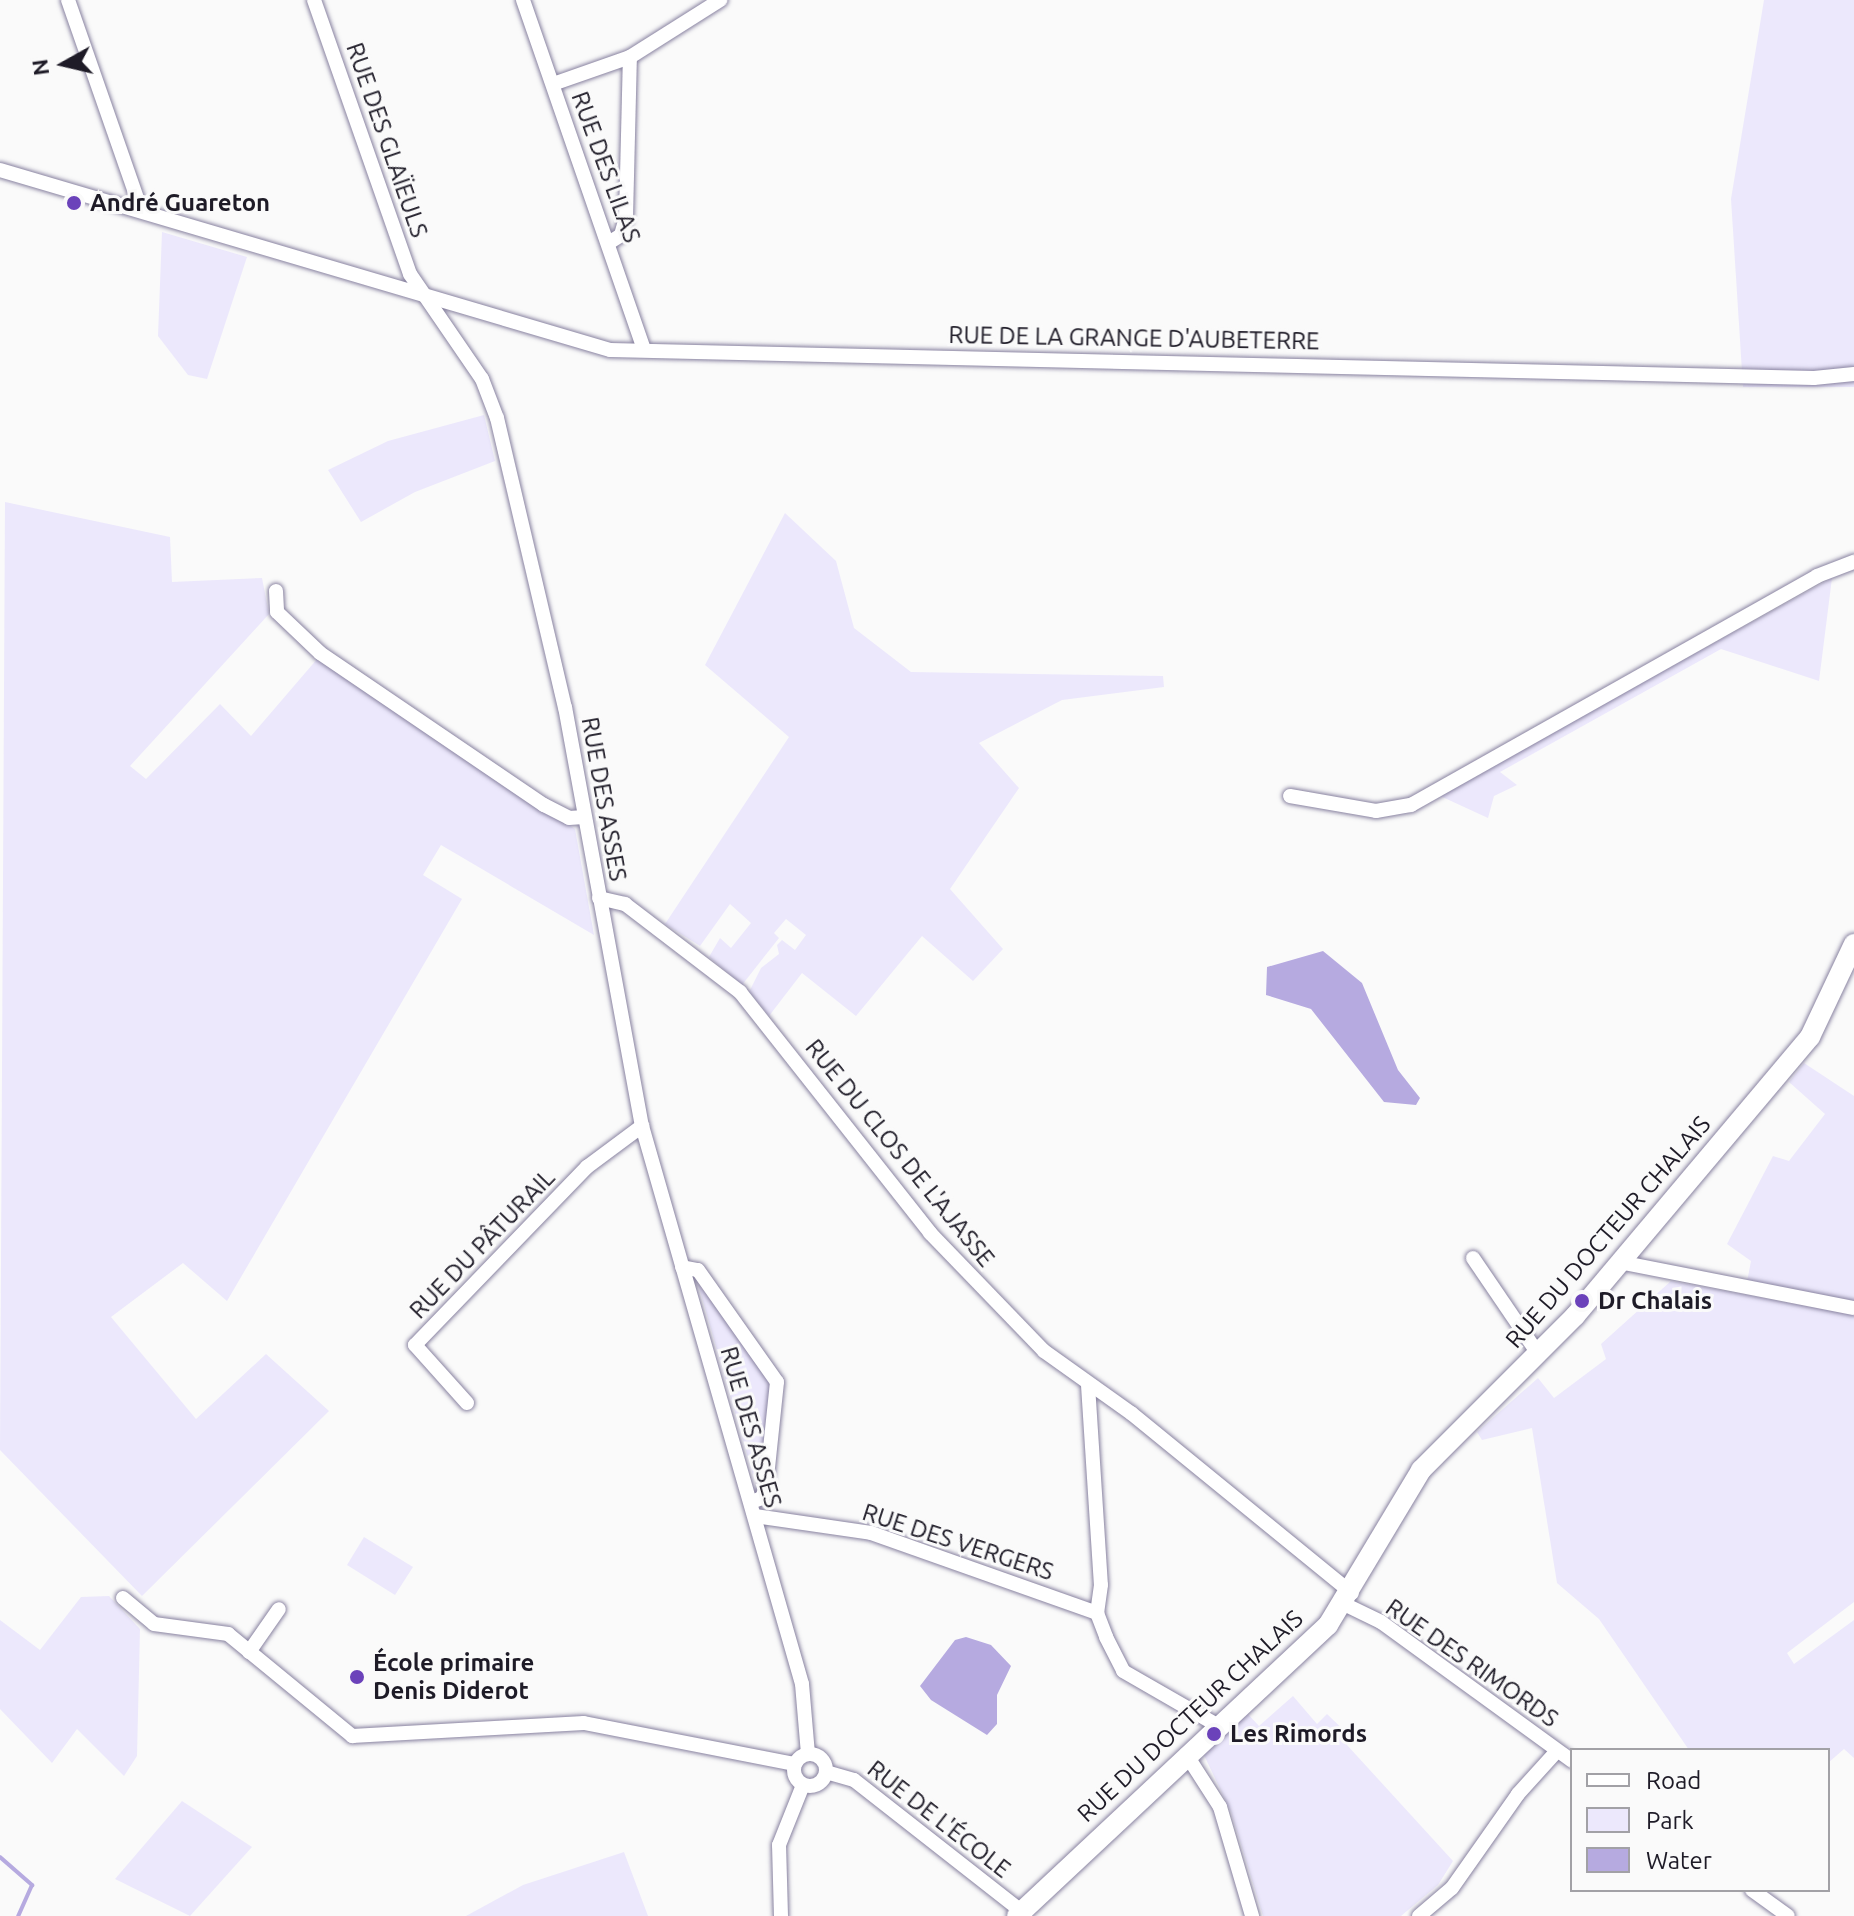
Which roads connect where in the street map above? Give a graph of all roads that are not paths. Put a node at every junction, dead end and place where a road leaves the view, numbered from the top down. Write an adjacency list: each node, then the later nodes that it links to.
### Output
1 (68, 0): 8 (street)
2 (314, 0): 10 (street, RUE DES GLAÏEULS)
3 (523, 0): 6 (street, RUE DES LILAS)
4 (720, 0): 5 (street)
5 (630, 57): 6 (street); 9 (street)
6 (553, 84): 9 (street, RUE DES LILAS)
7 (0, 170): 8 (street)
8 (141, 210): 10 (street)
9 (610, 242): 11 (street, RUE DES LILAS)
10 (420, 293): 11 (street, RUE DE LA GRANGE D'AUBETERRE); 16 (street, RUE DES ASSES)
11 (644, 349): 12 (street, RUE DE LA GRANGE D'AUBETERRE)
12 (1854, 374)
13 (1854, 562): 15 (street)
14 (276, 591): 16 (street)
15 (1290, 796)
16 (584, 817): 17 (street, RUE DES ASSES)
17 (599, 898): 19 (street, RUE DES ASSES); 25 (street, RUE DU CLOS DE L'AJASSE)
18 (1854, 944): 21 (main road, RUE DU DOCTEUR CHALAIS)
19 (642, 1126): 22 (street, RUE DES ASSES); 26 (street, RUE DU PÂTURAIL)
20 (1473, 1258): 24 (street)
21 (1619, 1262): 23 (street); 24 (main road, RUE DU DOCTEUR CHALAIS)
22 (682, 1267): 27 (street, RUE DES ASSES); 27 (street)
23 (1854, 1308)
24 (1539, 1355): 29 (main road, RUE DU DOCTEUR CHALAIS)
25 (1088, 1385): 29 (street, RUE DU CLOS DE L'AJASSE); 31 (street)
26 (467, 1403)
27 (753, 1509): 31 (street, RUE DES VERGERS); 35 (street, RUE DES ASSES)
28 (123, 1598): 32 (street)
29 (1348, 1598): 33 (main road, RUE DU DOCTEUR CHALAIS); 34 (street, RUE DES RIMORDS)
30 (279, 1609): 32 (street)
31 (1097, 1613): 33 (street)
32 (249, 1652): 38 (street)
33 (1217, 1725): 36 (main road, RUE DU DOCTEUR CHALAIS)
34 (1557, 1751): 37 (street, RUE DES RIMORDS); 45 (street)
35 (808, 1754): 38 (street); 39 (street)
36 (1186, 1754): 42 (main road, RUE DU DOCTEUR CHALAIS); 44 (street)
37 (1570, 1760)
38 (795, 1764): 40 (street)
39 (826, 1772): 40 (street); 42 (street, RUE DE L'ÉCOLE)
40 (803, 1785): 43 (street)
41 (1755, 1892): 46 (street)
42 (1019, 1913)
43 (781, 1916)
44 (1252, 1916)
45 (1419, 1916)
46 (1788, 1916)

